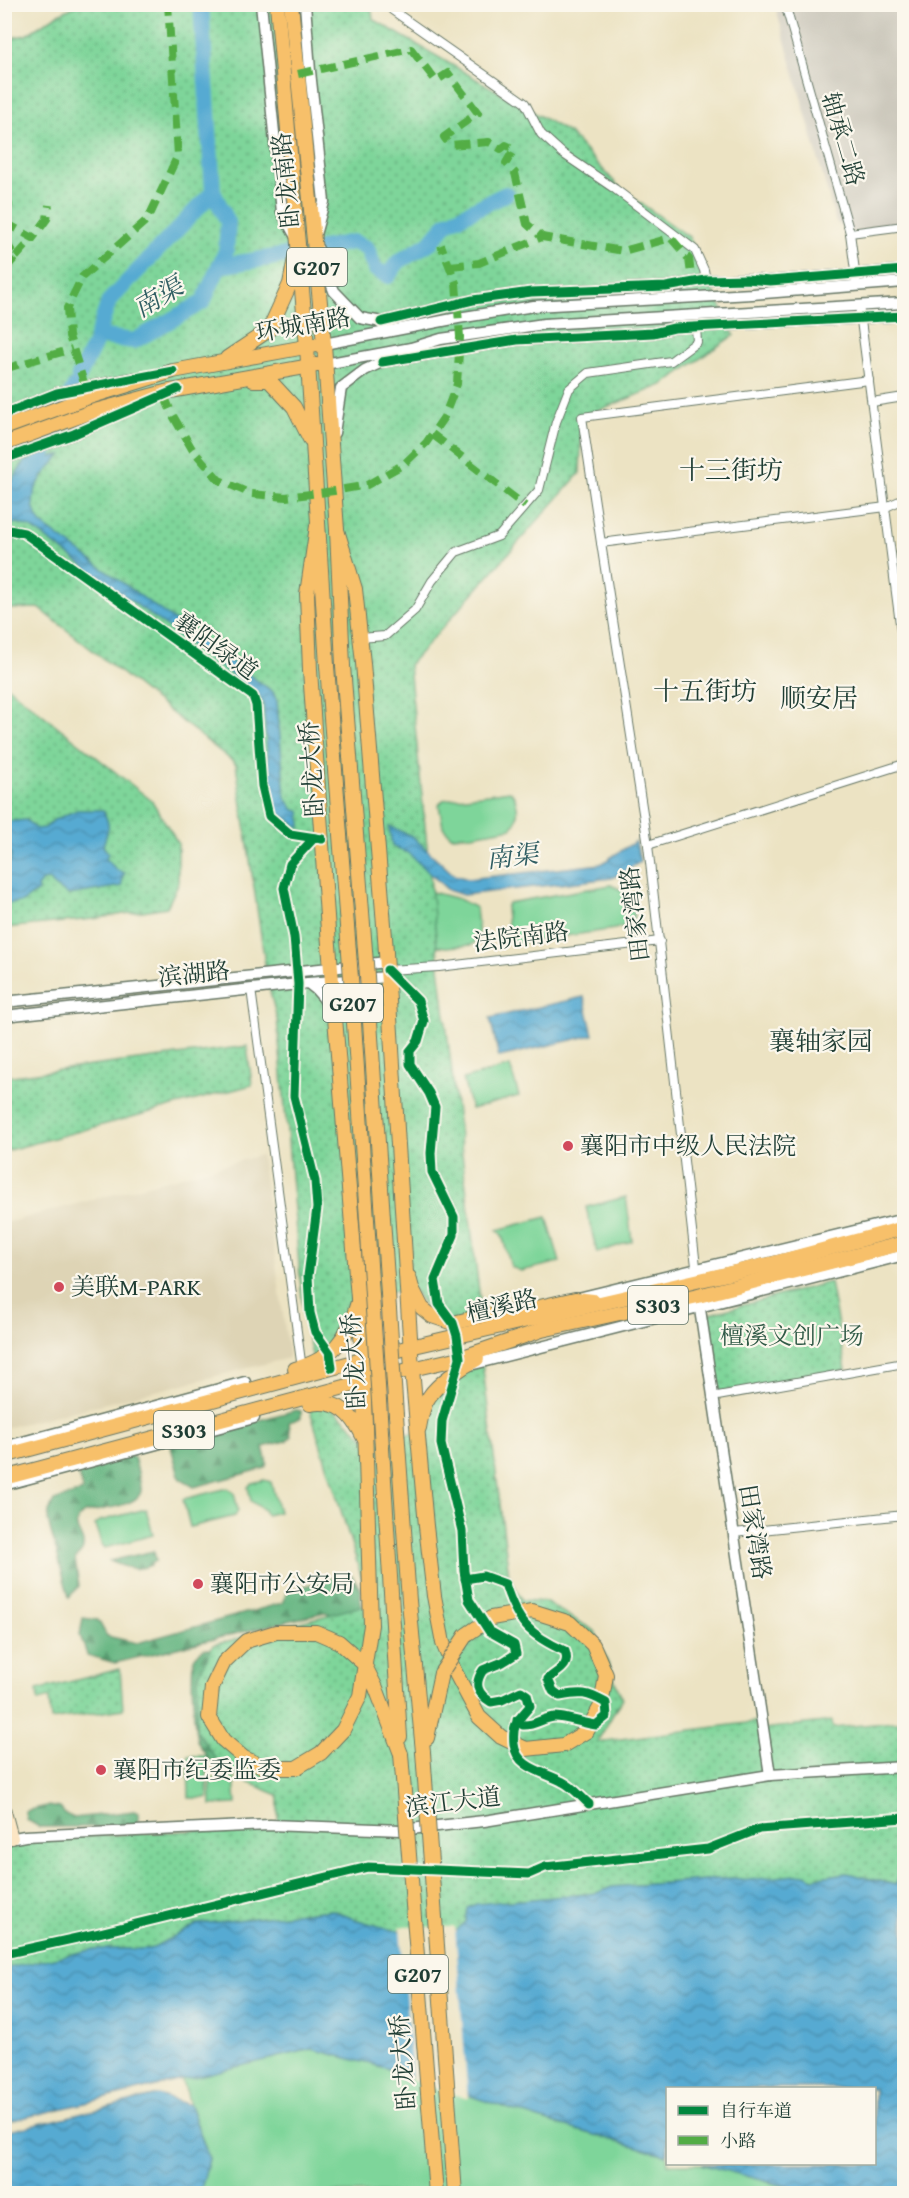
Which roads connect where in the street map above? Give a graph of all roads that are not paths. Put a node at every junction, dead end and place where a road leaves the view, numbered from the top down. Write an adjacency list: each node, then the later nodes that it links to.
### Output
1 (261, 4): 10 (street)
2 (277, 4): 10 (main road, 卧龙南路 / G207)
3 (291, 4): 9 (main road, 卧龙南路 / G207)
4 (305, 4): 9 (street)
5 (391, 4): 13 (street)
6 (785, 4): 8 (street, 轴承二路)
7 (904, 226): 8 (street)
8 (850, 233): 12 (street, 轴承二路)
9 (314, 240): 22 (street); 27 (main road, 卧龙南路 / G207)
10 (298, 242): 28 (main road, 卧龙南路 / G207); 30 (main road)
11 (904, 270): 12 (street)
12 (855, 273): 13 (street); 15 (street, 轴承二路)
13 (705, 280): 16 (street)
14 (904, 282): 15 (street, 环城南路)
15 (857, 286): 18 (street, 环城南路)
16 (502, 296): 18 (street); 22 (street)
17 (904, 303): 19 (street, 环城南路)
18 (534, 306): 25 (street, 环城南路)
19 (859, 306): 21 (street); 23 (street, 环城南路)
20 (904, 316): 21 (street)
21 (861, 318): 24 (street); 35 (street)
22 (381, 322): 25 (street)
23 (544, 324): 26 (street); 29 (street, 环城南路)
24 (696, 327): 26 (street); 52 (street)
25 (415, 328): 27 (street, 环城南路)
26 (517, 340): 31 (street)
27 (324, 344): 28 (main road, 环城南路); 32 (main road, 卧龙南路 / G207)
28 (307, 347): 30 (main road, 环城南路); 33 (main road, 卧龙南路 / G207)
29 (411, 348): 31 (street); 32 (street, 环城南路)
30 (220, 362): 37 (main road, 环城南路)
31 (382, 362): 44 (street)
32 (325, 364): 33 (main road, 环城南路); 44 (main road, 卧龙南路 / G207)
33 (308, 366): 34 (main road, 环城南路); 43 (main road, 卧龙南路 / G207)
34 (227, 380): 36 (main road, 环城南路); 43 (main road)
35 (869, 380): 39 (street); 51 (street, 田家湾路)
36 (178, 389): 42 (main road, 环城南路); 45 (street)
37 (87, 391): 40 (street); 41 (main road, 环城南路)
38 (904, 397): 39 (street)
39 (872, 402): 47 (street)
40 (4, 414)
41 (4, 428)
42 (4, 444)
43 (313, 447): 48 (main road, 卧龙南路 / G207)
44 (331, 448): 50 (main road, 卧龙南路 / G207)
45 (4, 459)
46 (904, 499): 47 (street)
47 (886, 507): 51 (street); 53 (street)
48 (317, 526): 55 (main road); 99 (main road, 卧龙大桥 / G207, bridge)
49 (4, 530): 55 (street, 襄阳绿道)
50 (337, 530): 52 (main road); 98 (main road, 卧龙大桥 / G207, bridge)
51 (601, 543): 56 (street, 田家湾路)
52 (360, 638): 60 (main road)
53 (904, 655)
54 (904, 764): 56 (street)
55 (322, 840): 57 (main road)
56 (648, 845): 58 (street, 田家湾路)
57 (328, 935): 59 (street); 61 (main road)
58 (660, 941): 60 (street, 法院南路); 72 (street, 田家湾路)
59 (308, 970): 61 (street, 滨湖路); 64 (street, 滨湖路)
60 (387, 970): 61 (street, 滨湖路); 71 (main road)
61 (332, 975): 62 (street, 滨湖路); 66 (main road)
62 (308, 983): 63 (street, 滨湖路); 66 (street)
63 (251, 989): 65 (street, 滨湖路); 83 (street)
64 (4, 1002)
65 (4, 1016)
66 (335, 1019): 73 (main road)
67 (904, 1218): 72 (street)
68 (904, 1228): 72 (main road, 檀溪路 / S303)
69 (904, 1243): 76 (main road, 檀溪路 / S303)
70 (904, 1255): 76 (street)
71 (405, 1258): 74 (main road); 78 (main road)
72 (697, 1275): 74 (street); 75 (main road, 檀溪路 / S303)
73 (358, 1298): 79 (main road); 83 (main road)
74 (576, 1299): 75 (main road)
75 (603, 1302): 78 (main road, 檀溪路 / S303)
76 (699, 1302): 77 (main road, 檀溪路 / S303); 81 (street); 87 (street, 田家湾路)
77 (533, 1333): 81 (main road); 82 (main road, 檀溪路 / S303)
78 (410, 1347): 79 (main road, 檀溪路 / S303); 82 (main road)
79 (363, 1359): 83 (main road, 檀溪路 / S303); 85 (main road)
80 (904, 1363): 87 (street)
81 (461, 1367): 90 (main road)
82 (412, 1369): 85 (main road, 檀溪路 / S303); 90 (main road)
83 (302, 1371): 84 (main road); 86 (main road, 檀溪路 / S303)
84 (244, 1382): 86 (main road); 92 (street)
85 (364, 1382): 88 (main road, 檀溪路 / S303); 91 (main road)
86 (228, 1396): 93 (main road, 檀溪路 / S303)
87 (712, 1397): 97 (street, 田家湾路)
88 (232, 1418): 89 (main road); 94 (main road, 檀溪路 / S303)
89 (254, 1418): 91 (main road); 95 (street)
90 (418, 1433): 98 (main road, bridge)
91 (364, 1438): 99 (main road)
92 (4, 1447)
93 (4, 1456)
94 (4, 1478)
95 (4, 1485)
96 (904, 1515): 97 (street)
97 (734, 1533): 101 (street, 田家湾路)
98 (423, 1752): 105 (main road, 卧龙大桥 / G207, bridge)
99 (401, 1754): 104 (main road, 卧龙大桥 / G207, bridge)
100 (904, 1767): 101 (street, 滨江大道)
101 (770, 1775): 103 (street, 滨江大道)
102 (4, 1808): 103 (main road)
103 (8, 1839)
104 (436, 2193)
105 (455, 2193)

